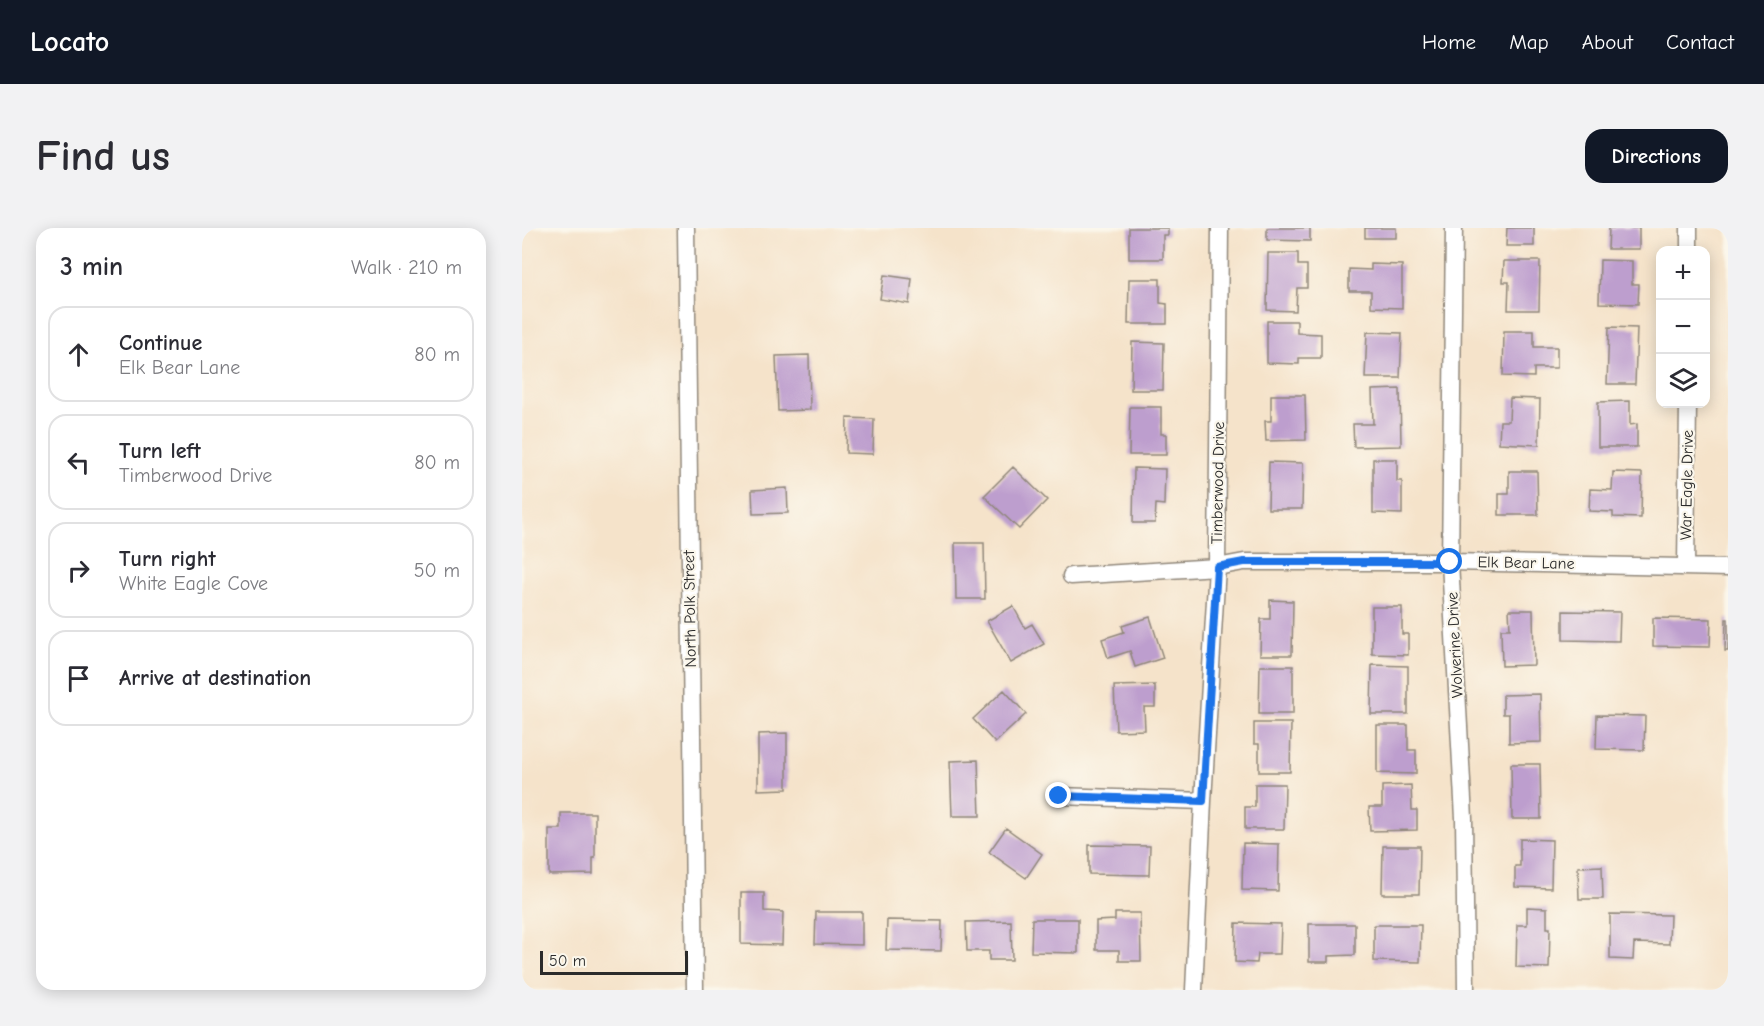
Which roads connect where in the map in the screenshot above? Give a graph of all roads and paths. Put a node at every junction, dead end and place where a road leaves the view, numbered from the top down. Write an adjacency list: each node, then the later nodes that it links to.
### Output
1 (686, 228): 14 (street, North Polk Street)
2 (1220, 228): 9 (street, Timberwood Drive)
3 (1454, 228): 7 (street, Wolverine Drive)
4 (1689, 228): 5 (street)
5 (1689, 246)
6 (1688, 408): 8 (street, War Eagle Drive)
7 (1450, 562): 8 (street, Elk Bear Lane); 9 (street, Elk Bear Lane); 16 (street, Wolverine Drive)
8 (1686, 566): 10 (street, Elk Bear Lane)
9 (1217, 567): 11 (street, Elk Bear Lane); 13 (street, Timberwood Drive)
10 (1728, 568)
11 (1071, 576)
12 (1059, 796): 13 (street)
13 (1203, 801): 15 (street, Timberwood Drive)
14 (695, 990)
15 (1194, 990)
16 (1466, 990)

